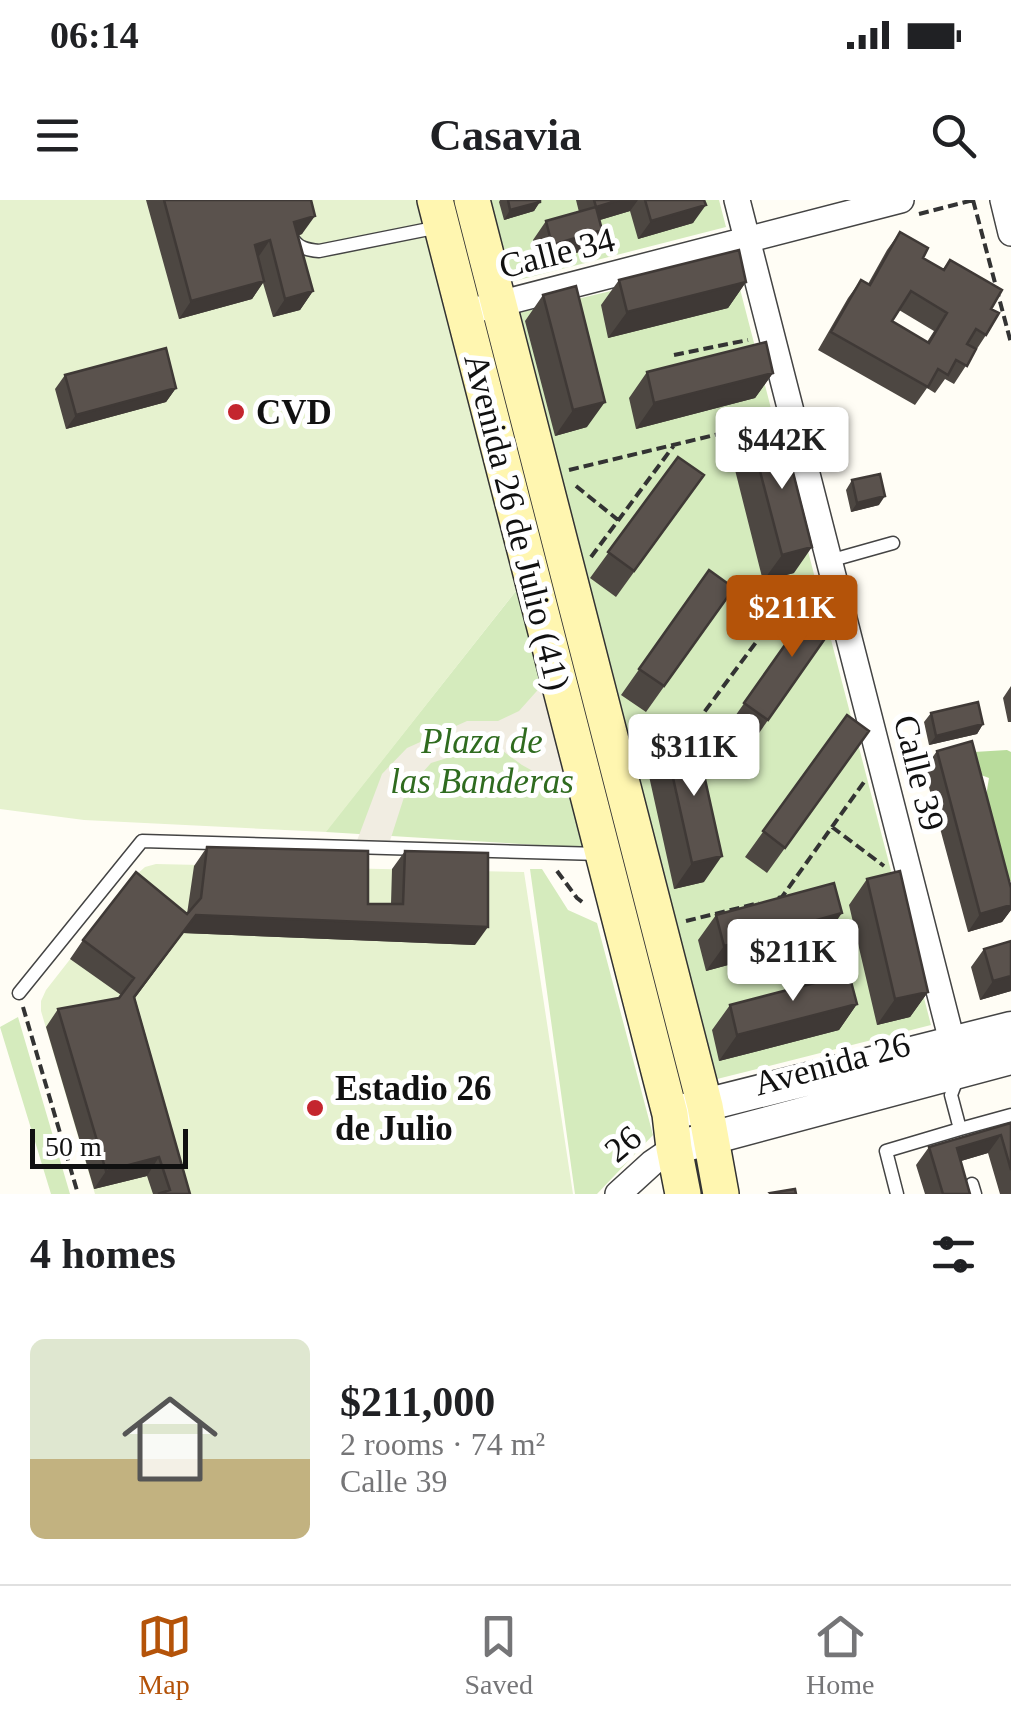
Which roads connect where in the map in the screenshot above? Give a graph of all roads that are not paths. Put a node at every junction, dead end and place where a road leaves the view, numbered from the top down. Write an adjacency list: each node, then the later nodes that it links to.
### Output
1 (472, 200): 9 (main road, Avenida 26 de Julio (41))
2 (737, 200): 8 (street, Calle 39)
3 (901, 200): 8 (street, Calle 34)
4 (1002, 200): 6 (street)
5 (438, 213): 7 (lane); 10 (main road, Avenida 26 de Julio (41))
6 (1011, 233)
7 (292, 238)
8 (747, 240): 9 (street, Calle 34); 12 (street, Calle 39)
9 (498, 304): 10 (street, Calle 34); 13 (main road, Avenida 26 de Julio (41))
10 (464, 312): 14 (main road, Avenida 26 de Julio (41))
11 (892, 543): 12 (lane)
12 (829, 561): 17 (street, Calle 39)
13 (638, 846): 14 (main road); 20 (main road, Avenida 26 de Julio (41))
14 (603, 854): 15 (lane); 22 (main road, Avenida 26 de Julio (41))
15 (19, 993)
16 (1011, 1028): 17 (street, Avenida 26)
17 (956, 1058): 18 (street, Avenida 26); 20 (street, Avenida 26); 21 (lane)
18 (1011, 1058)
19 (1011, 1116): 21 (lane)
20 (707, 1122): 22 (street, Avenida 26); 25 (main road, Avenida 26 de Julio (41))
21 (960, 1129): 26 (lane)
22 (672, 1131): 23 (street, 26); 24 (main road, Avenida 26 de Julio (41))
23 (618, 1194)
24 (684, 1194)
25 (721, 1194)
26 (897, 1194)

